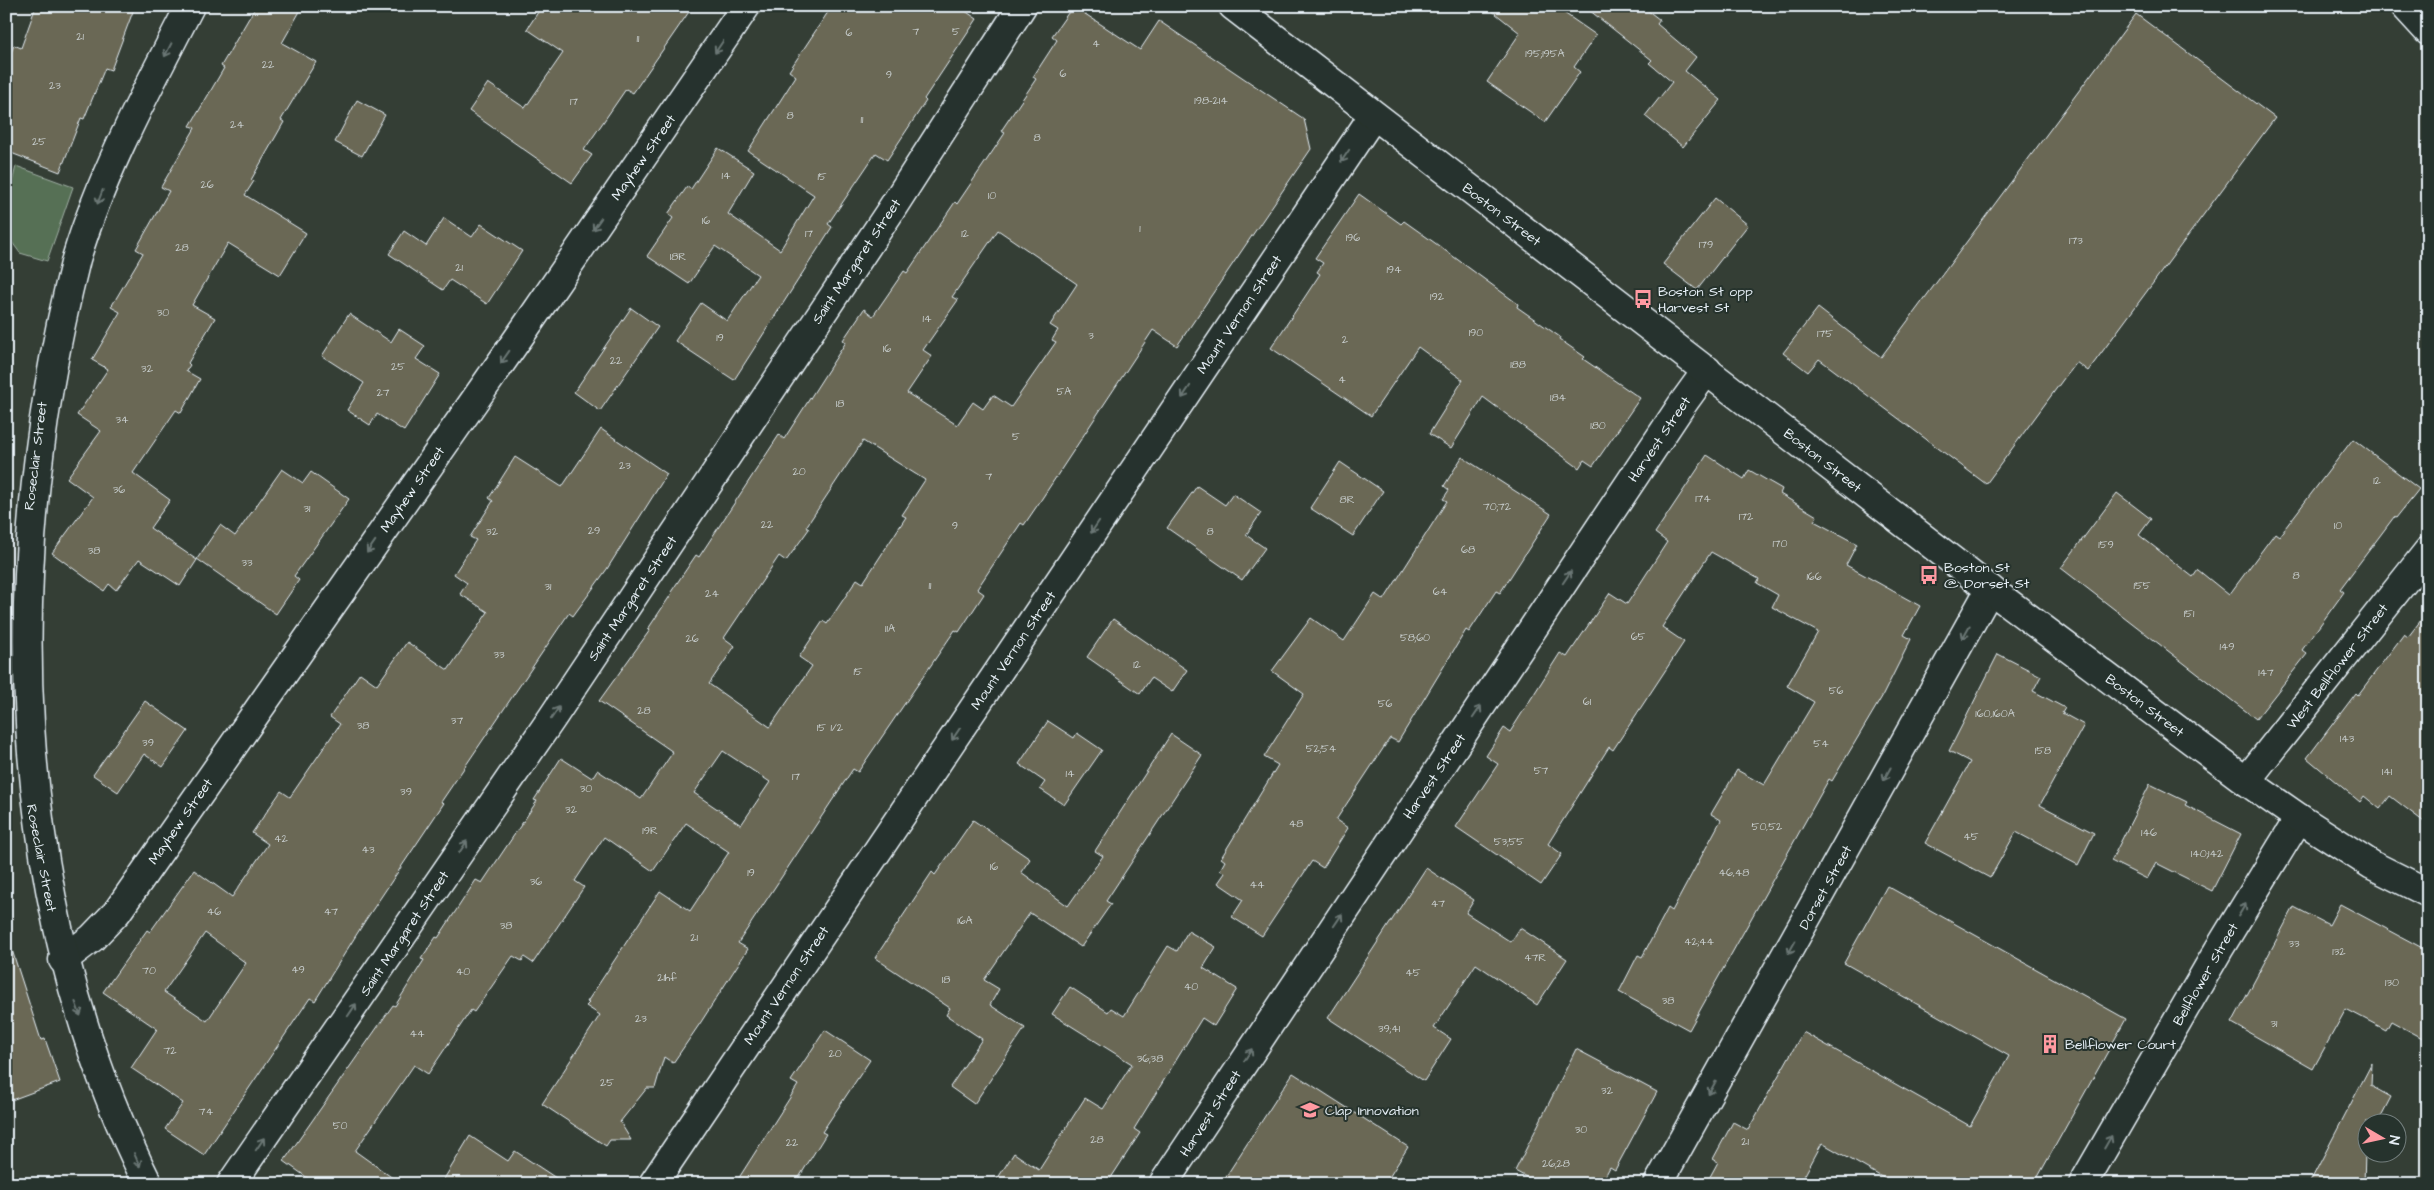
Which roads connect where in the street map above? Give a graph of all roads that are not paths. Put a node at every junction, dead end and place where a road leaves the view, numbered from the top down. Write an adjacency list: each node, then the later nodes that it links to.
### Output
1 (190, 6): 11 (street, Roseclair Street, one-way to 11)
2 (746, 6): 15 (street, Mayhew Street, one-way to 15)
3 (1022, 6): 17 (street, Saint Margaret Street, one-way to 3)
4 (2406, 7): 6 (street)
5 (1247, 10): 7 (street, Boston Street)
6 (2428, 31)
7 (1373, 116): 8 (street, Boston Street); 18 (street, Mount Vernon Street, one-way to 18)
8 (1707, 370): 10 (street, Boston Street); 19 (street, Harvest Street, one-way to 8)
9 (2428, 551): 12 (street, West Bellflower Street)
10 (1990, 590): 12 (street, Boston Street); 20 (street, Dorset Street, one-way to 20)
11 (14, 692): 15 (street, Roseclair Street)
12 (2246, 781): 13 (street, Boston Street)
13 (2299, 818): 14 (street, Boston Street); 21 (street, Bellflower Street, one-way to 13)
14 (2428, 893)
15 (63, 960): 16 (street, Roseclair Street, one-way to 16)
16 (148, 1184)
17 (232, 1184)
18 (653, 1184)
19 (1163, 1184)
20 (1658, 1184)
21 (2083, 1184)

